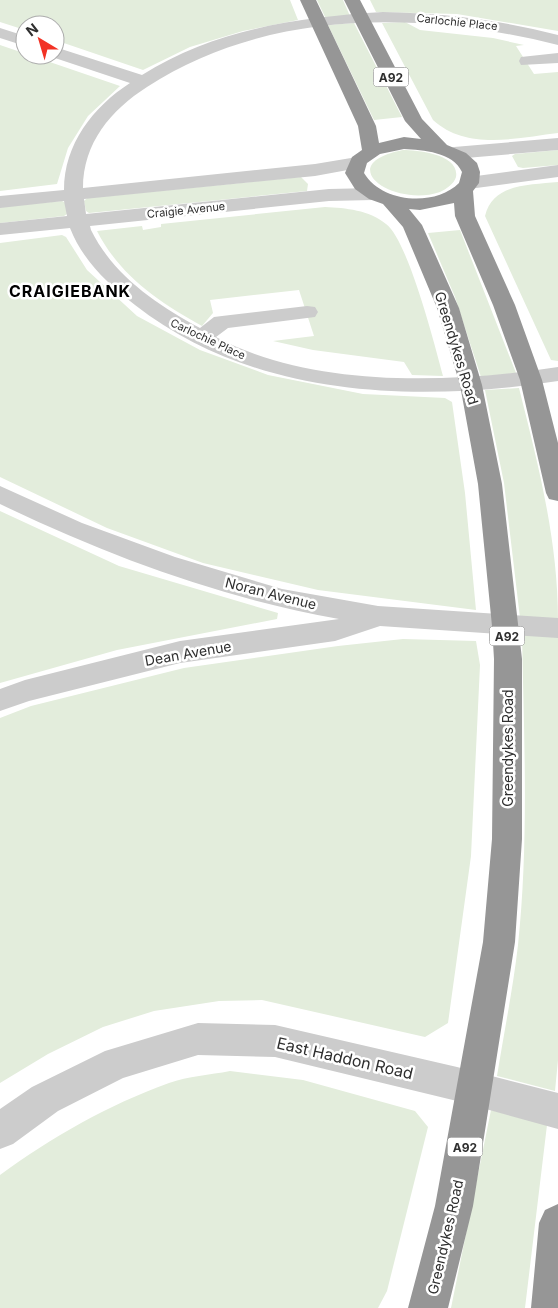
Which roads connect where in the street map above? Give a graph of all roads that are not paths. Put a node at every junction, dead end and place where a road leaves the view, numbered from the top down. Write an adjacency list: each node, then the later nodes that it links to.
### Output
1 (308, 0): 4 (highway)
2 (352, 0): 3 (highway, A92)
3 (361, 19): 4 (street, Carlochie Place); 7 (street, Carlochie Place); 14 (highway, A92)
4 (318, 22): 11 (street, Carlochie Place); 13 (highway)
5 (0, 33): 6 (street)
6 (15, 38)
7 (558, 40)
8 (65, 55): 11 (street)
9 (558, 58): 10 (street)
10 (527, 61)
11 (142, 81): 18 (street, Carlochie Place)
12 (558, 144): 14 (street)
13 (372, 150): 14 (highway); 15 (highway)
14 (446, 150): 17 (highway)
15 (357, 163): 18 (street, Craigie Avenue); 19 (highway, Greendykes Road)
16 (558, 171): 17 (street)
17 (466, 186): 19 (highway); 26 (highway)
18 (73, 194): 20 (street, Craigie Avenue); 21 (street, Carlochie Place)
19 (382, 198): 21 (street, Craigie Avenue); 27 (highway, Greendykes Road / A92)
20 (0, 202)
21 (77, 221): 22 (street, Craigie Avenue); 24 (street, Carlochie Place)
22 (0, 229)
23 (307, 312): 24 (street)
24 (201, 338): 27 (street, Carlochie Place)
25 (558, 374): 26 (street, Carlochie Place)
26 (531, 380): 27 (street, Carlochie Place); 28 (highway)
27 (471, 385): 31 (highway, Greendykes Road / A92)
28 (558, 493)
29 (0, 494): 30 (street, Noran Avenue)
30 (378, 616): 31 (street, Noran Avenue); 33 (street, Dean Avenue)
31 (506, 626): 32 (street, Noran Avenue); 34 (highway, Greendykes Road / A92)
32 (558, 628)
33 (0, 700)
34 (475, 1089): 35 (street, East Haddon Road); 36 (street, East Haddon Road); 38 (highway, Greendykes Road / A92)
35 (558, 1111)
36 (0, 1131)
37 (558, 1224): 39 (highway)
38 (428, 1308)
39 (551, 1308)

